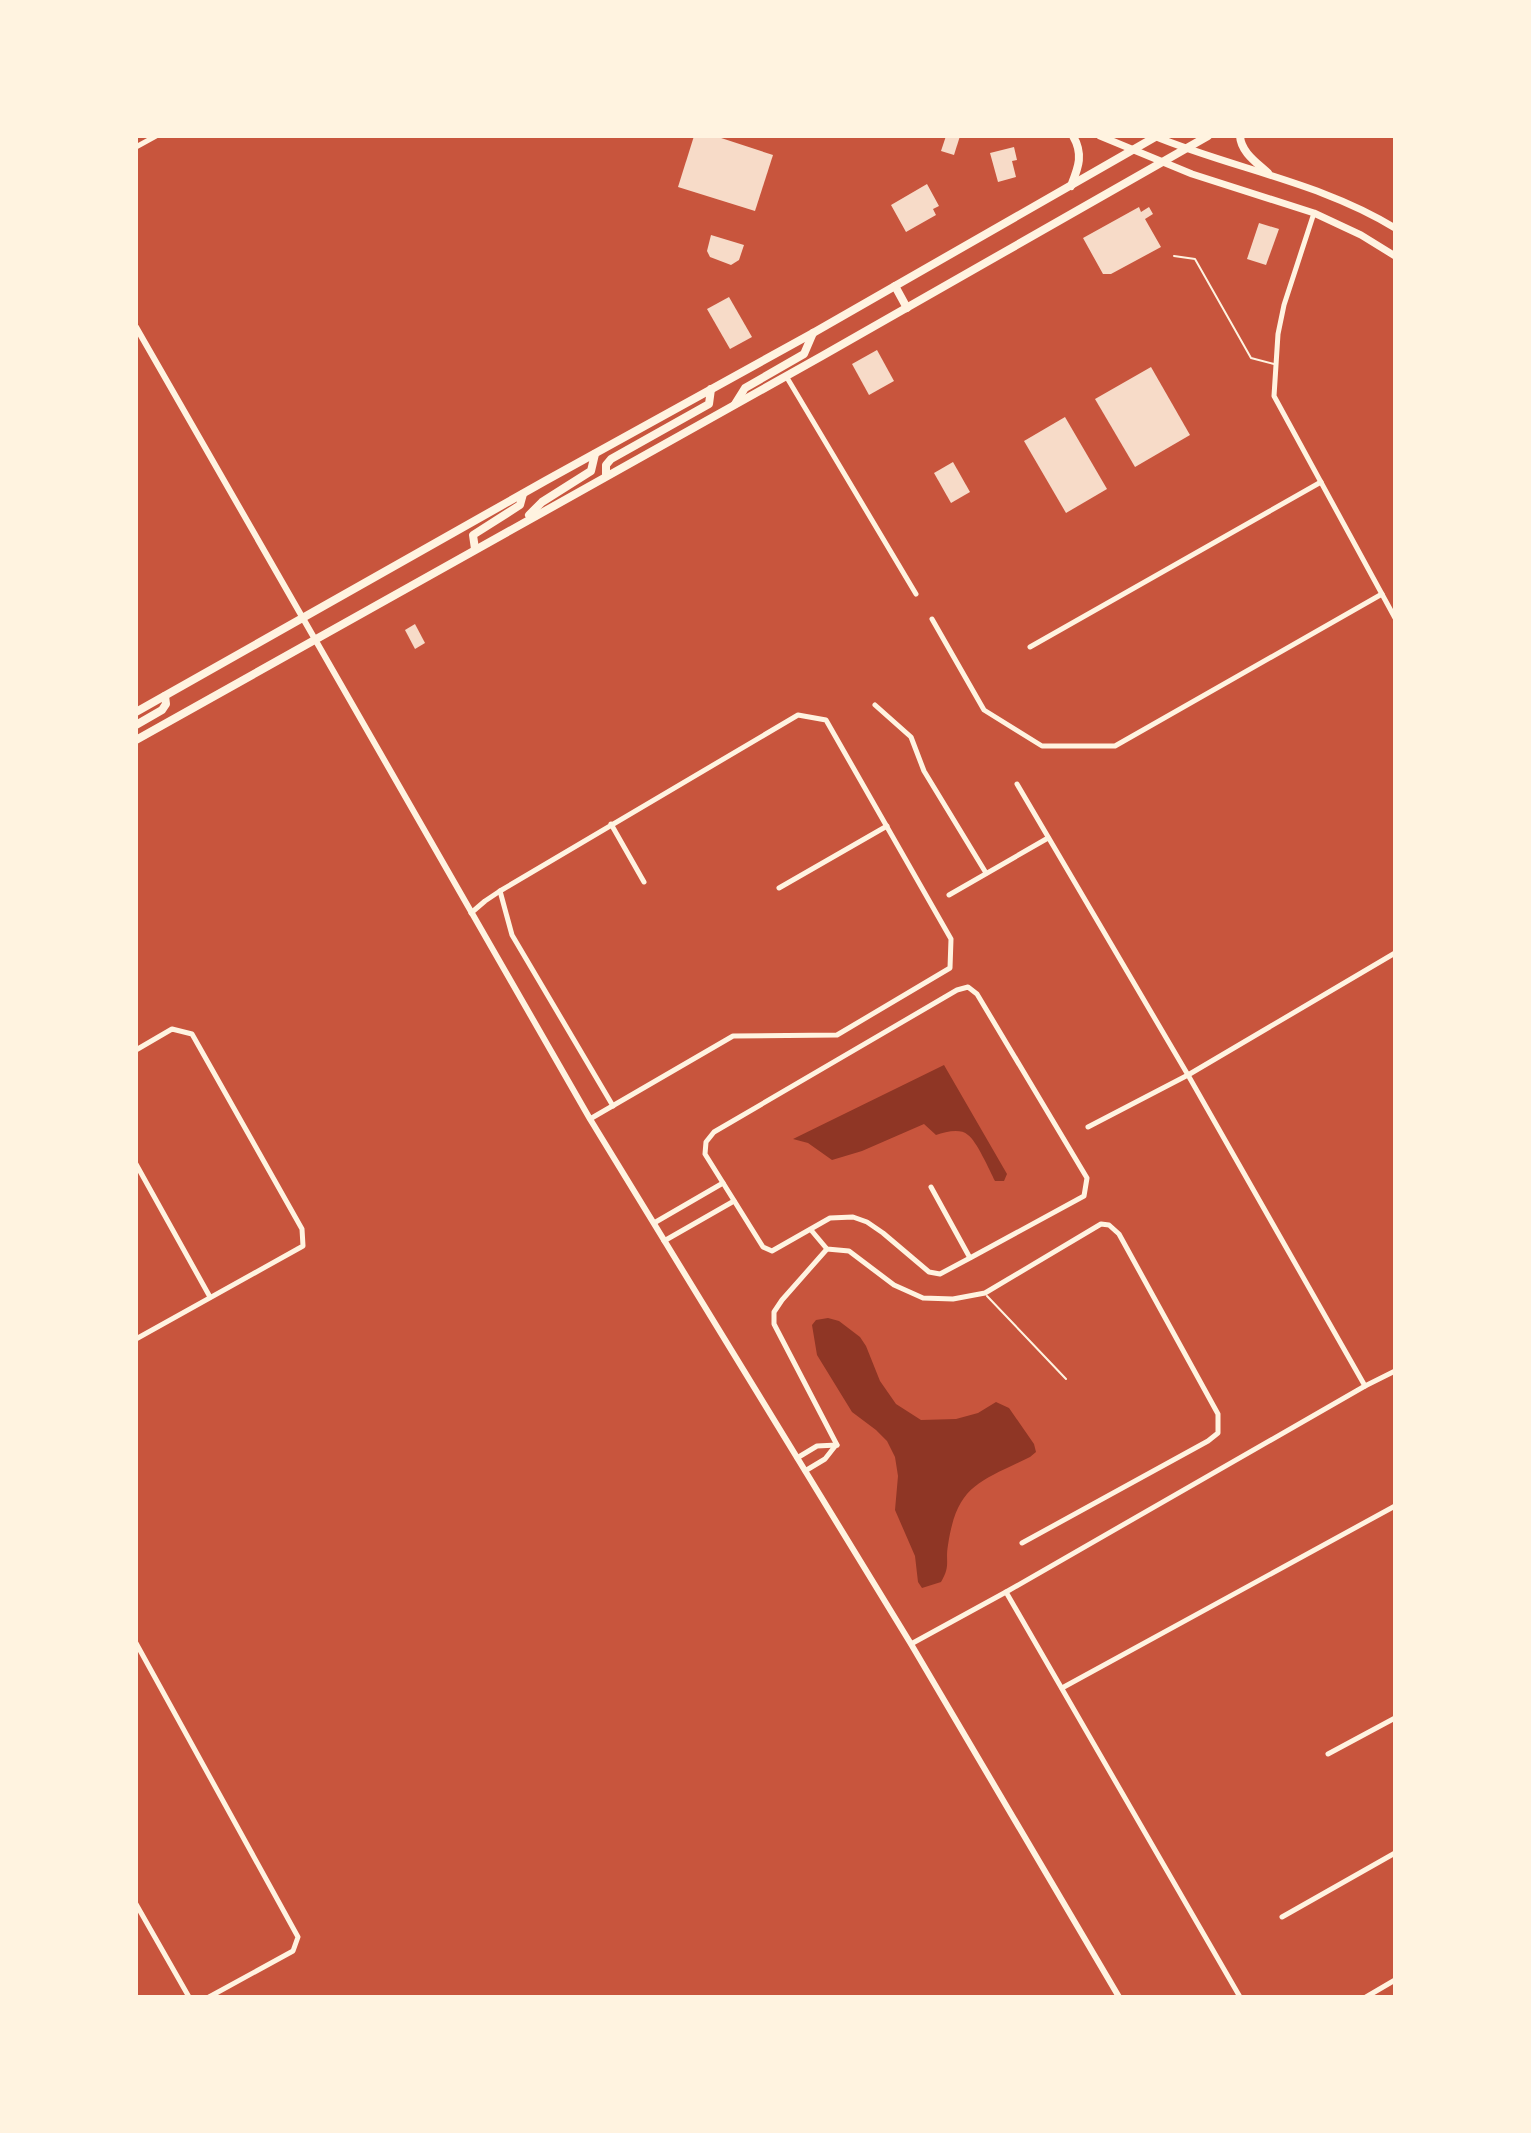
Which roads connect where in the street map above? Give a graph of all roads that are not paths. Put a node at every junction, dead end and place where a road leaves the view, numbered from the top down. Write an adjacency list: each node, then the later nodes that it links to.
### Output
1 (156, 136): 7 (street)
2 (1073, 136): 12 (main road)
3 (1100, 136): 8 (main road)
4 (1155, 136): 8 (main road); 9 (main road)
5 (1208, 136): 9 (main road)
6 (1240, 136): 11 (main road)
7 (136, 147)
8 (1134, 149): 10 (main road); 12 (main road)
9 (1186, 149): 10 (main road); 11 (main road)
10 (1163, 161): 13 (main road); 18 (main road)
11 (1268, 173): 14 (main road)
12 (1071, 186): 17 (main road)
13 (1314, 213): 16 (main road); 21 (street)
14 (1395, 228)
15 (1174, 256): 21 (lane)
16 (1395, 256)
17 (895, 286): 18 (main road); 20 (main road)
18 (907, 308): 22 (main road)
19 (136, 327): 33 (street)
20 (813, 333): 23 (main road); 24 (main road)
21 (1275, 365): 27 (street)
22 (786, 376): 24 (main road); 31 (street)
23 (711, 389): 25 (main road); 26 (main road)
24 (735, 404): 26 (main road)
25 (595, 454): 28 (main road); 29 (main road)
26 (606, 476): 29 (main road)
27 (1321, 482): 32 (street); 37 (street)
28 (523, 494): 30 (main road); 33 (main road)
29 (524, 522): 30 (main road)
30 (475, 549): 36 (main road)
31 (916, 594)
32 (1382, 594): 34 (street); 35 (street)
33 (302, 618): 36 (street); 38 (main road)
34 (1395, 618)
35 (932, 619)
36 (314, 640): 42 (main road); 52 (street)
37 (1030, 647)
38 (165, 696): 40 (main road); 41 (main road)
39 (875, 705): 47 (street)
40 (136, 712)
41 (136, 725)
42 (136, 740)
43 (1017, 784): 46 (street)
44 (611, 824): 45 (street); 48 (street); 50 (street)
45 (887, 826): 49 (street); 56 (street)
46 (1048, 838): 47 (street); 55 (street)
47 (986, 873): 51 (street)
48 (644, 882)
49 (779, 888)
50 (500, 891): 52 (street); 56 (street)
51 (949, 895)
52 (471, 913): 57 (street)
53 (1395, 953): 55 (street)
54 (136, 1050): 69 (street)
55 (1188, 1075): 58 (street); 73 (street)
56 (613, 1106): 57 (street)
57 (590, 1119): 63 (street)
58 (1088, 1127)
59 (136, 1164): 69 (street)
60 (723, 1183): 62 (street); 63 (street); 67 (street)
61 (931, 1187): 67 (street)
62 (734, 1201): 64 (street); 65 (street)
63 (654, 1223): 65 (street)
64 (811, 1230): 66 (street); 67 (street)
65 (664, 1241): 75 (street)
66 (827, 1249): 68 (street); 74 (street)
67 (970, 1258)
68 (985, 1293): 72 (lane); 78 (street)
69 (210, 1297): 70 (street)
70 (136, 1339)
71 (1395, 1371): 73 (street)
72 (1066, 1379)
73 (1365, 1386): 79 (street)
74 (837, 1445): 75 (street); 76 (street)
75 (797, 1458): 76 (street)
76 (805, 1471): 81 (street)
77 (1395, 1506): 82 (street)
78 (1022, 1543)
79 (1006, 1592): 81 (street); 82 (street)
80 (136, 1643): 90 (street)
81 (911, 1644): 91 (street)
82 (1062, 1688): 92 (street)
83 (1395, 1718): 84 (street)
84 (1328, 1754)
85 (1395, 1853): 87 (street)
86 (136, 1904): 89 (street)
87 (1282, 1917)
88 (1395, 1980): 93 (street)
89 (189, 1997)
90 (209, 1997)
91 (1119, 1997)
92 (1240, 1997)
93 (1366, 1997)

